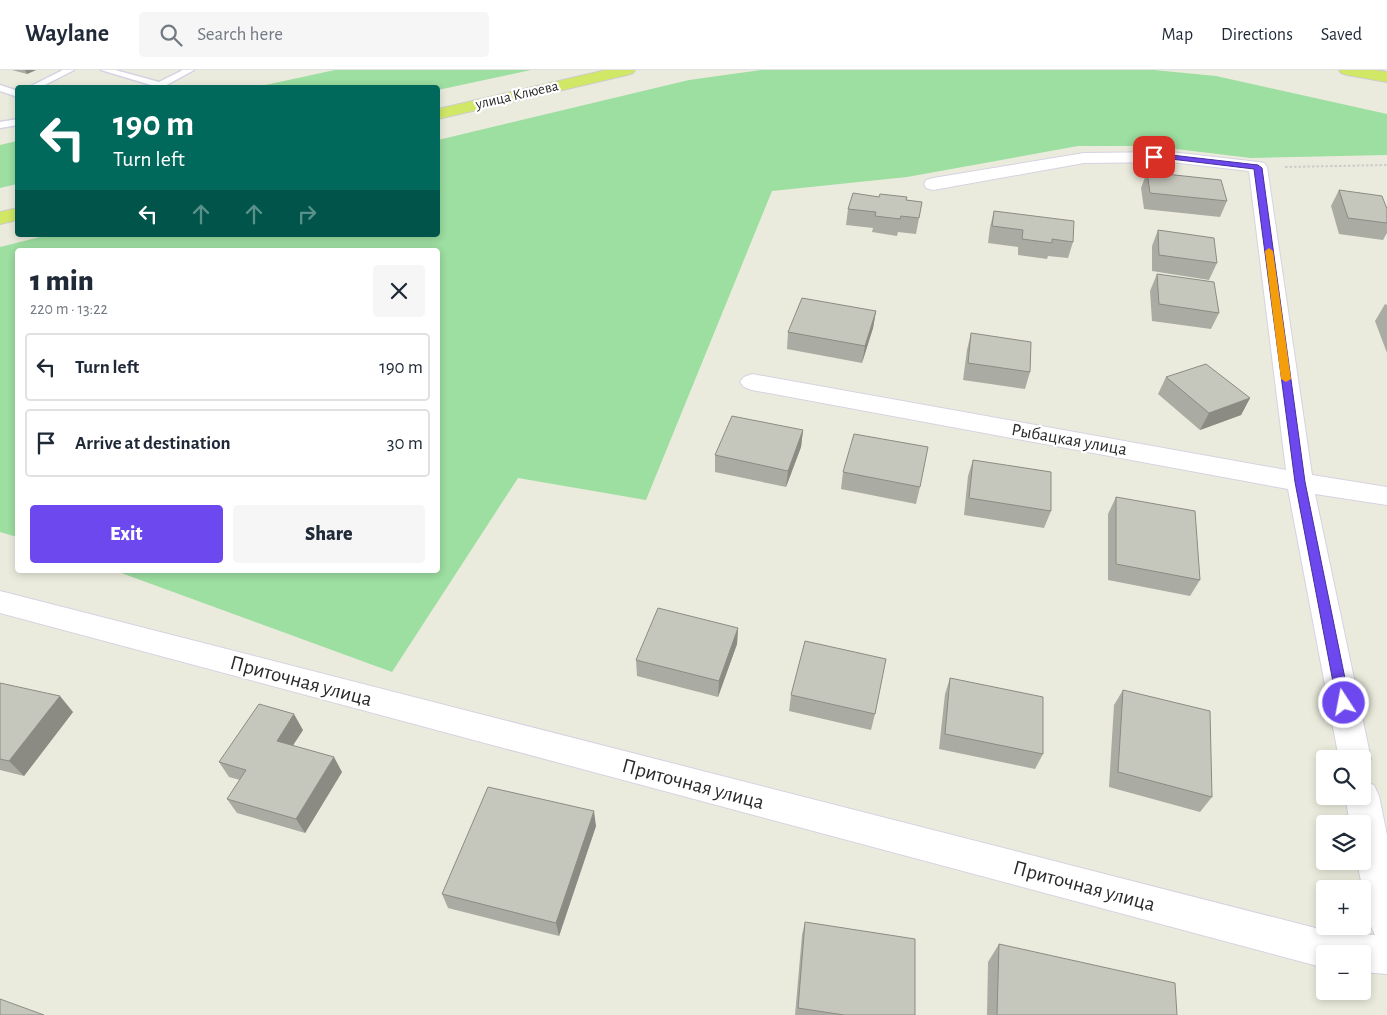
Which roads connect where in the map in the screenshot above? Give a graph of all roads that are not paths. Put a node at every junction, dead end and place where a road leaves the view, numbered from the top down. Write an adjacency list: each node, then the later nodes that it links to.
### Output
1 (70, 70): 7 (lane)
2 (105, 70): 8 (lane)
3 (190, 70): 9 (lane)
4 (626, 70): 12 (main road, улица Клюева)
5 (1347, 70): 6 (main road)
6 (1387, 77)
7 (38, 85)
8 (153, 85)
9 (158, 85)
10 (0, 88): 11 (lane)
11 (15, 93)
12 (440, 114)
13 (15, 122): 14 (lane)
14 (0, 125)
15 (933, 184): 19 (street)
16 (15, 215): 17 (main road)
17 (0, 218)
18 (752, 382): 19 (street, Рыбацкая улица)
19 (1300, 482): 20 (street, Рыбацкая улица); 22 (street)
20 (1387, 496)
21 (0, 602): 25 (street, Приточная улица)
22 (1353, 750)
23 (1364, 805): 24 (street)
24 (1387, 922)
25 (1387, 955)

